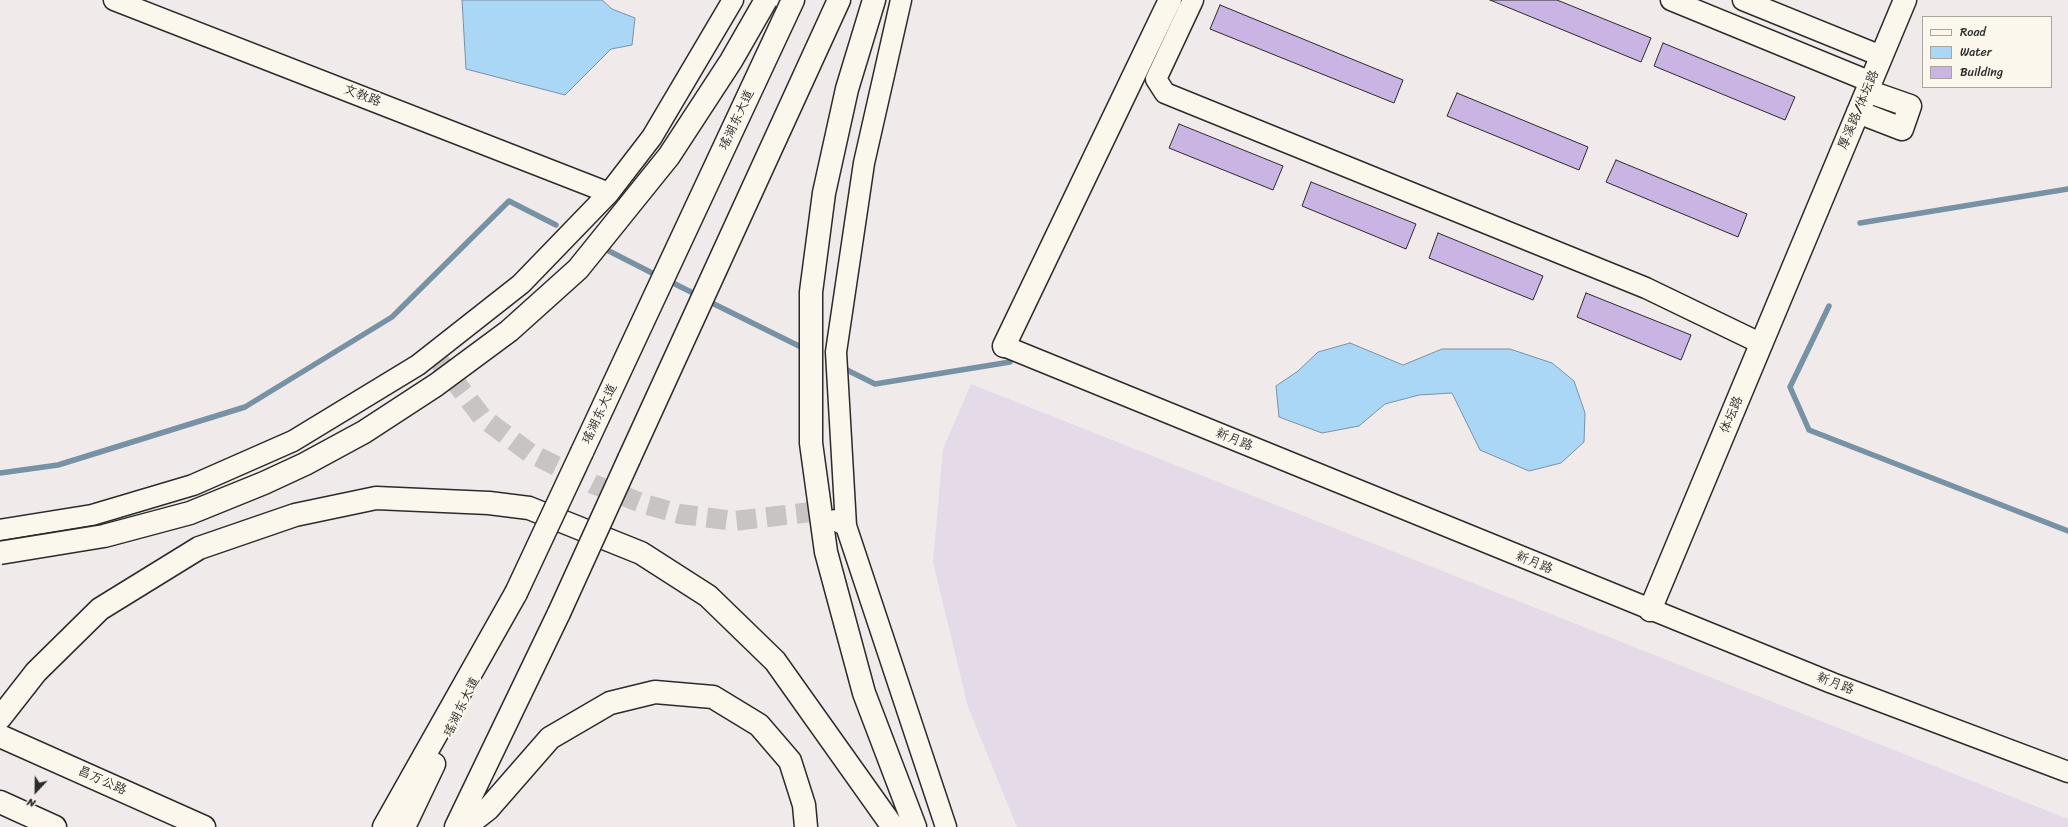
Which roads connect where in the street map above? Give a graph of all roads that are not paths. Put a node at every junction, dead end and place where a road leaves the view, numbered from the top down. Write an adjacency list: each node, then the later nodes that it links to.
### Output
1 (114, 0): 16 (street, 文教路)
2 (733, 0): 16 (street)
3 (766, 0): 23 (main road, bridge)
4 (794, 0): 29 (main road, 瑶湖东大道, bridge)
5 (839, 0): 32 (main road, bridge)
6 (874, 0): 20 (main road)
7 (901, 0): 21 (street)
8 (1170, 0): 19 (main road)
9 (1193, 0): 18 (street)
10 (1671, 0): 14 (street)
11 (1743, 0): 13 (street)
12 (1905, 0): 13 (main road, 厚溪路/体坛路)
13 (1881, 56): 14 (main road, 厚溪路/体坛路)
14 (1869, 86): 15 (main road, 厚溪路/体坛路); 15 (main road)
15 (1858, 112): 17 (main road, 厚溪路/体坛路)
16 (609, 193): 22 (street)
17 (1814, 219): 18 (main road, 体坛路)
18 (1762, 344): 24 (main road, 体坛路)
19 (1004, 346): 24 (street, 新月路)
20 (820, 511): 21 (street); 36 (main road)
21 (846, 526): 37 (street)
22 (0, 530)
23 (0, 552)
24 (1650, 610): 27 (street, 新月路)
25 (0, 718): 35 (main road)
26 (0, 736): 31 (main road, 昌万公路)
27 (2068, 772)
28 (0, 802): 30 (main road)
29 (397, 822)
30 (55, 827)
31 (204, 827)
32 (456, 827)
33 (465, 827): 34 (main road)
34 (806, 827)
35 (893, 827)
36 (915, 827)
37 (946, 827)

